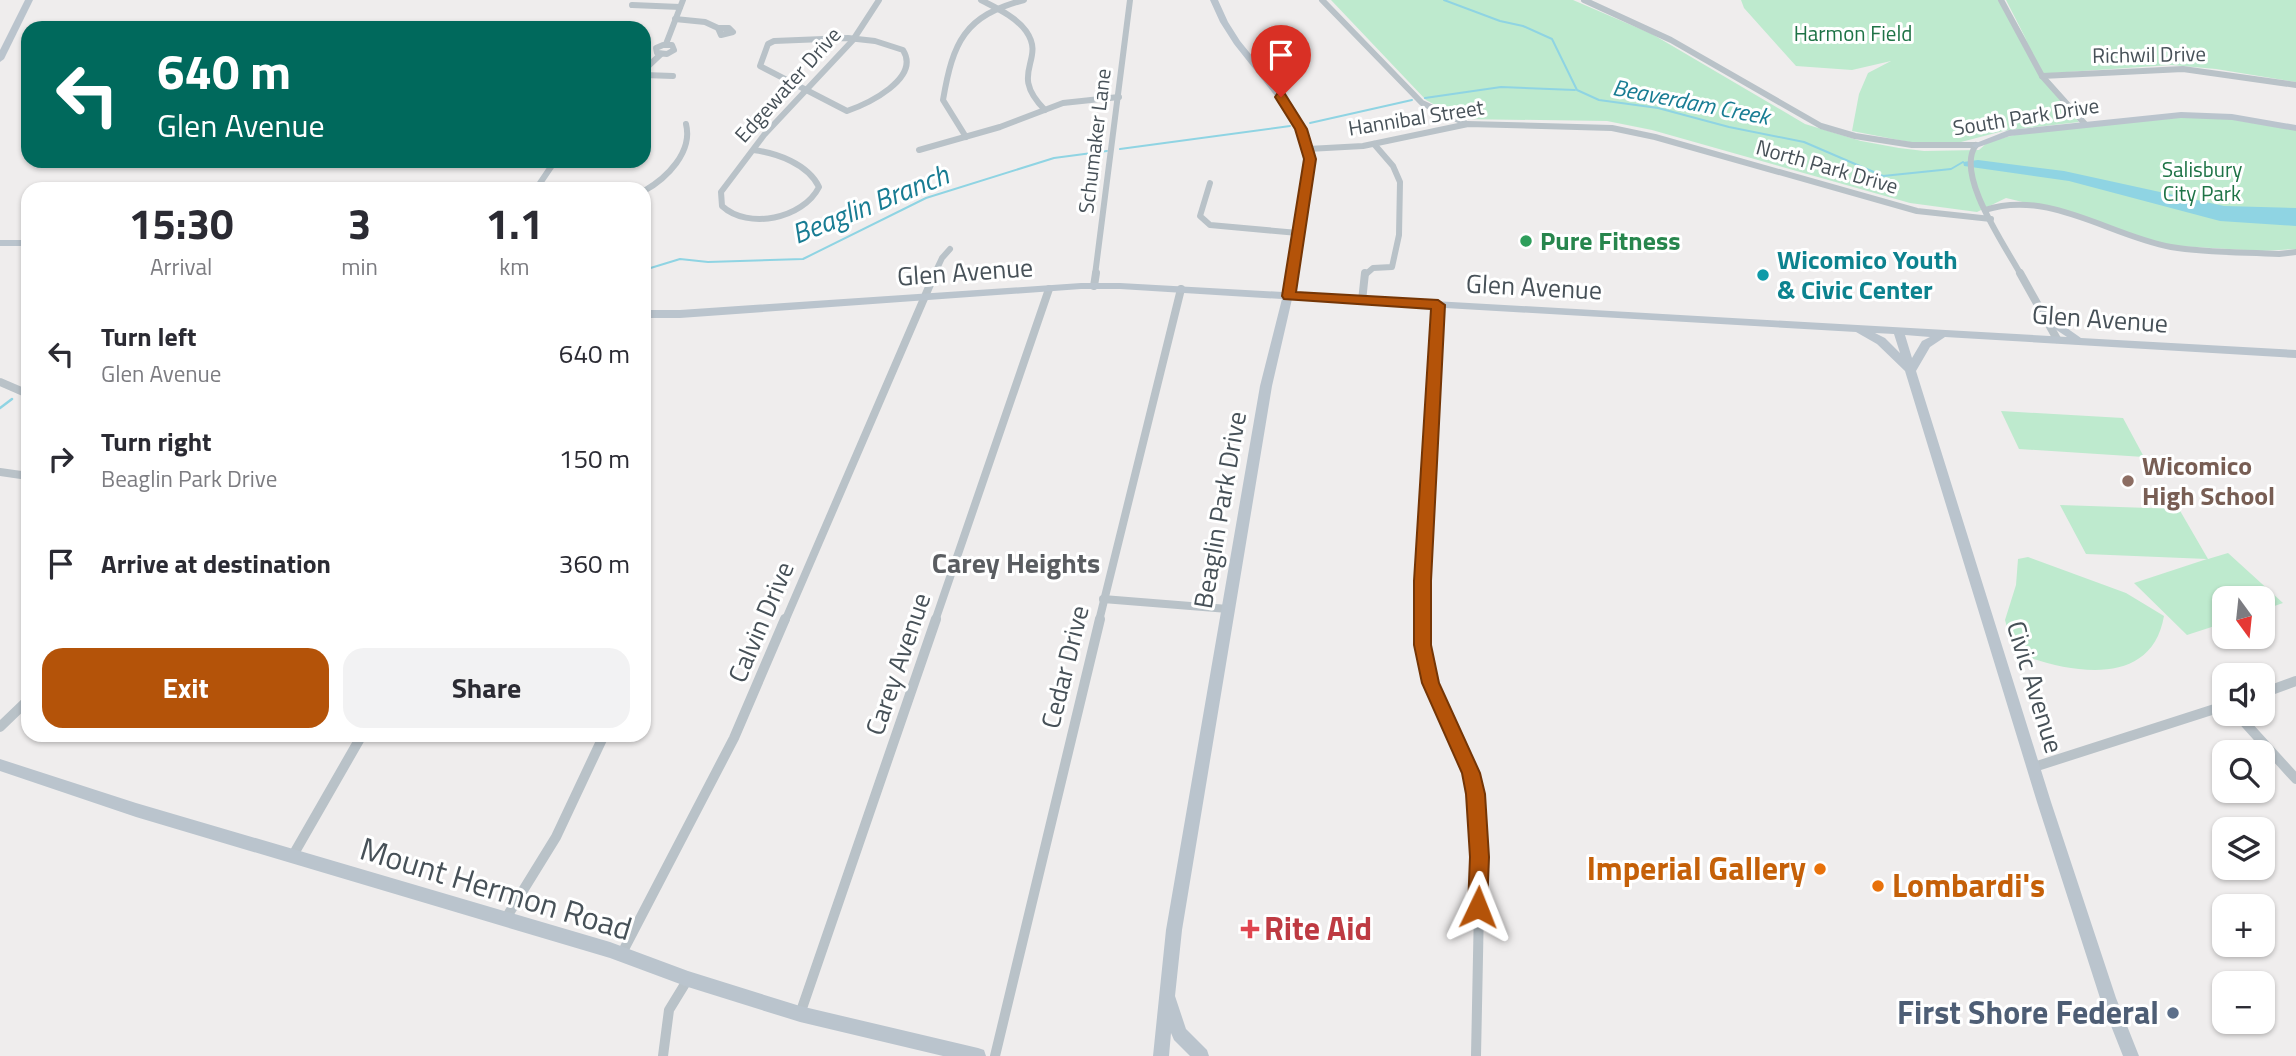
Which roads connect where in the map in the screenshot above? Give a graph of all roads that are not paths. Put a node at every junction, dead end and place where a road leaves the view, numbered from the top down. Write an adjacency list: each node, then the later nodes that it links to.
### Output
1 (29, 0): 16 (street)
2 (880, 0): 15 (street, Edgewater Drive)
3 (981, 0): 12 (street)
4 (1024, 0): 12 (street)
5 (1130, 0): 23 (street, Schumaker Lane)
6 (1214, 0): 33 (street, Beaglin Park Drive)
7 (1322, 0): 26 (street)
8 (1584, 0): 32 (street, South Park Drive)
9 (2001, 0): 20 (street)
10 (681, 4): 11 (street); 13 (street)
11 (632, 5)
12 (997, 9): 24 (street); 29 (street)
13 (675, 19): 14 (street); 17 (street)
14 (718, 28)
15 (853, 40): 22 (street, Edgewater Drive); 22 (street); 22 (street)
16 (0, 59)
17 (651, 65)
18 (651, 74): 19 (street)
19 (673, 76)
20 (2042, 76): 21 (street, Richwil Drive); 27 (street)
21 (2296, 85)
22 (807, 90): 34 (street, Edgewater Drive)
23 (1119, 100): 24 (street); 45 (street, Schumaker Lane)
24 (1045, 110): 29 (street)
25 (686, 124): 37 (street)
26 (1468, 124): 30 (street, Hannibal Street); 31 (street, Hannibal Street)
27 (2085, 124): 28 (street, South Park Drive); 32 (street, South Park Drive)
28 (2296, 128)
29 (966, 137): 35 (street)
30 (1655, 137): 39 (street, North Park Drive)
31 (1374, 144): 33 (street, Hannibal Street); 50 (street)
32 (1976, 145): 38 (street)
33 (1308, 149): 40 (street, Beaglin Park Drive)
34 (753, 150): 34 (street, Edgewater Drive)
35 (919, 150)
36 (1210, 183): 40 (street)
37 (651, 187)
38 (1985, 210): 39 (street); 44 (street)
39 (1991, 219): 53 (street)
40 (1298, 233): 48 (street, Beaglin Park Drive)
41 (0, 243): 42 (street)
42 (21, 243)
43 (950, 249): 49 (street, Calvin Drive)
44 (2296, 252)
45 (1094, 286): 46 (street, Glen Avenue); 47 (street, Glen Avenue)
46 (1049, 289): 49 (street, Glen Avenue); 83 (street, Carey Avenue)
47 (1181, 289): 48 (street, Glen Avenue); 65 (street, Cedar Drive)
48 (1288, 296): 50 (street, Glen Avenue); 66 (street, Beaglin Park Drive)
49 (924, 297): 52 (street, Glen Avenue); 80 (street, Calvin Drive)
50 (1362, 301): 51 (street, Glen Avenue)
51 (1438, 305): 54 (street, Glen Avenue); 89 (street)
52 (651, 314)
53 (2044, 316): 57 (street); 58 (street)
54 (1851, 327): 55 (street, Glen Avenue); 60 (street)
55 (1898, 330): 56 (street, Glen Avenue); 60 (street, Civic Avenue)
56 (1945, 332): 57 (street, Glen Avenue); 60 (street)
57 (2057, 339): 58 (street, Glen Avenue)
58 (2090, 342): 59 (street, Glen Avenue)
59 (2296, 354)
60 (1911, 370): 76 (street, Civic Avenue)
61 (0, 382): 62 (street)
62 (21, 391)
63 (0, 472): 64 (street)
64 (21, 475)
65 (1103, 599): 66 (street); 86 (street, Cedar Drive)
66 (1228, 609): 82 (street, Beaglin Park Drive)
67 (2296, 681): 68 (street)
68 (2275, 689)
69 (21, 707): 72 (street)
70 (2212, 710): 76 (street)
71 (2248, 726): 77 (street)
72 (0, 727)
73 (358, 742): 78 (street)
74 (601, 742): 79 (street)
75 (0, 765): 78 (street, Mount Hermon Road)
76 (2034, 768): 90 (street, Civic Avenue)
77 (2296, 779)
78 (292, 857): 79 (street, Mount Hermon Road)
79 (506, 918): 80 (street, Mount Hermon Road)
80 (621, 955): 81 (main road, Mount Hermon Road)
81 (688, 979): 83 (main road, Mount Hermon Road); 84 (street)
82 (1167, 993): 87 (street, Beaglin Park Drive); 88 (street)
83 (800, 1014): 85 (main road, Mount Hermon Road)
84 (663, 1056)
85 (978, 1056)
86 (995, 1056)
87 (1161, 1056)
88 (1200, 1056)
89 (1476, 1056)
90 (2131, 1056)

